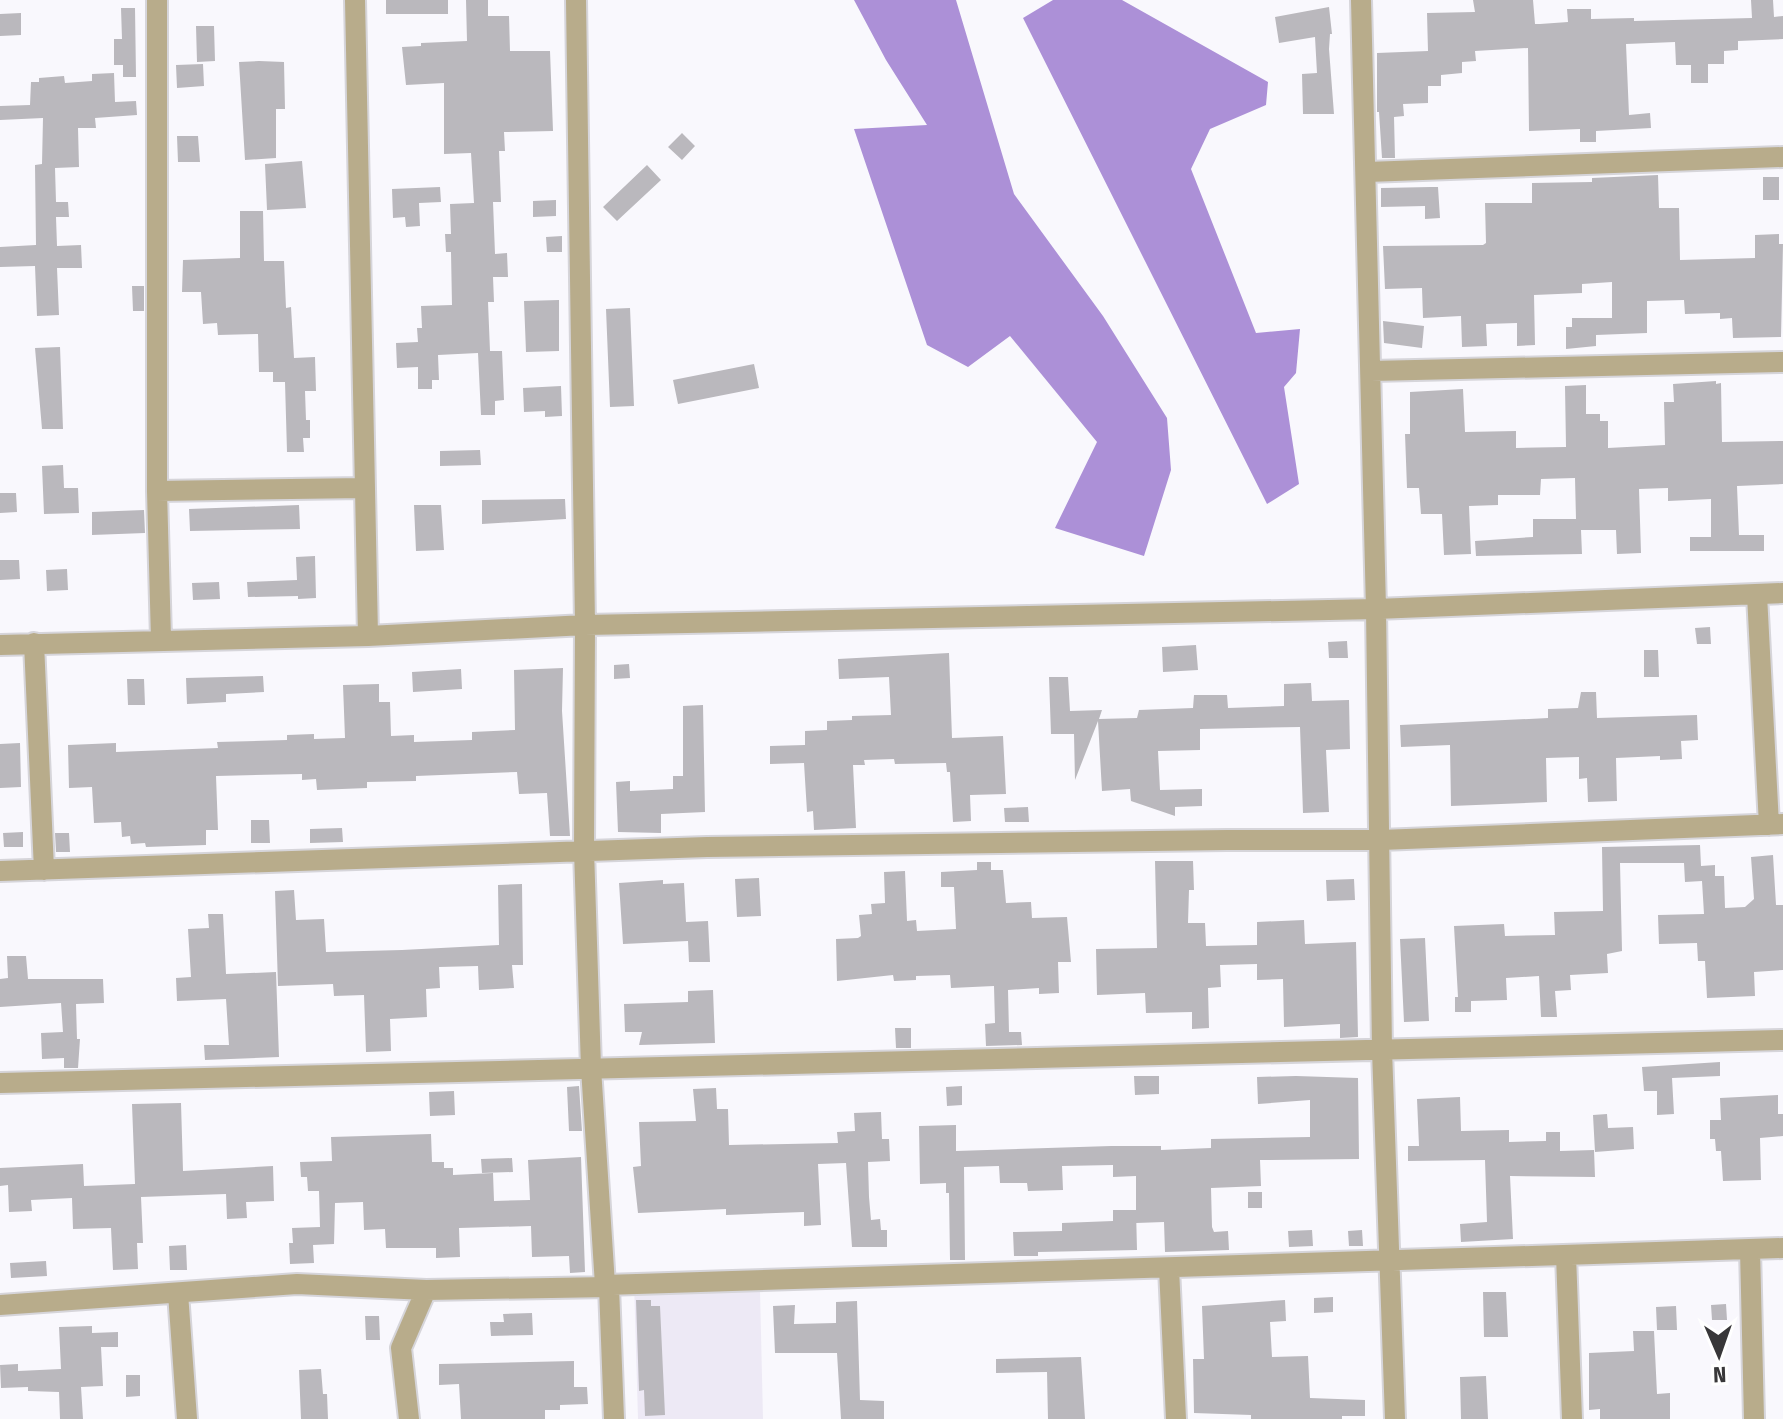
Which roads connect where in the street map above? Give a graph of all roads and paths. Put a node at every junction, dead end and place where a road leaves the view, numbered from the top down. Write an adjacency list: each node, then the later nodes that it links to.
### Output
1 (157, 0): 10 (street)
2 (355, 0): 9 (street)
3 (576, 0): 14 (street)
4 (1361, 0): 6 (street)
5 (1783, 157): 6 (street)
6 (1367, 172): 8 (street)
7 (1783, 362): 8 (street)
8 (1371, 371): 13 (street)
9 (364, 488): 10 (street); 15 (street)
10 (157, 491): 16 (street)
11 (1783, 593): 12 (street)
12 (1757, 595): 13 (street); 19 (street)
13 (1376, 609): 14 (street); 20 (street)
14 (585, 625): 15 (street); 21 (street)
15 (368, 636): 16 (street)
16 (161, 639): 17 (street)
17 (34, 643): 18 (street); 22 (street)
18 (0, 645)
19 (1776, 825): 20 (street)
20 (1381, 840): 21 (street); 25 (street)
21 (584, 850): 22 (street); 26 (street)
22 (44, 870): 23 (street)
23 (0, 871)
24 (1783, 1040): 25 (street)
25 (1382, 1050): 26 (street); 31 (street)
26 (591, 1068): 27 (street); 33 (street)
27 (0, 1083)
28 (1783, 1248): 29 (street)
29 (1750, 1249): 30 (street); 43 (street)
30 (1566, 1255): 31 (street); 42 (street)
31 (1388, 1261): 32 (street); 41 (street)
32 (1169, 1268): 33 (street); 40 (street)
33 (607, 1286): 34 (street); 39 (street)
34 (426, 1290): 35 (street); 38 (street)
35 (178, 1293): 36 (street); 37 (street)
36 (0, 1305)
37 (187, 1419)
38 (409, 1419)
39 (614, 1419)
40 (1176, 1419)
41 (1395, 1419)
42 (1572, 1419)
43 (1754, 1419)

